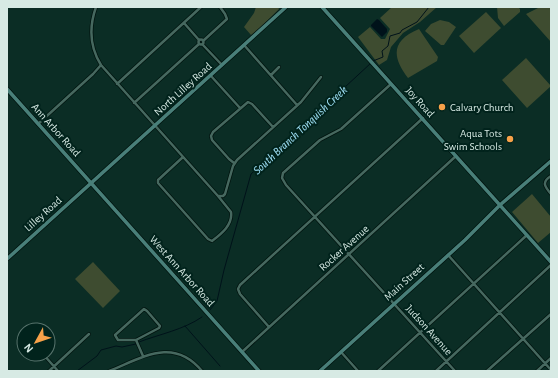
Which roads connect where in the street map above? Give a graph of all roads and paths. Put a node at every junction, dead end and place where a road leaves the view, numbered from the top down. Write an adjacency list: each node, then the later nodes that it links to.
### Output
1 (96, 7): 12 (street)
2 (201, 7): 6 (street)
3 (220, 7): 8 (street)
4 (286, 7): 11 (street, North Lilley Road)
5 (323, 7): 19 (street, Joy Road)
6 (184, 23): 7 (street); 18 (street)
7 (199, 40): 8 (street); 9 (street)
8 (203, 40): 10 (street)
9 (199, 44): 10 (street); 21 (street)
10 (203, 45): 13 (street)
11 (244, 45): 13 (street, North Lilley Road); 15 (street)
12 (101, 65): 18 (street); 25 (street)
13 (222, 65): 16 (street, North Lilley Road)
14 (279, 67): 15 (street)
15 (270, 75): 22 (street)
16 (211, 76): 23 (street); 26 (street, North Lilley Road)
17 (321, 77): 22 (street)
18 (117, 84): 21 (street)
19 (391, 84): 24 (street, Joy Road); 37 (street, Judson Avenue)
20 (7, 89): 25 (street, Ann Arbor Road)
21 (134, 103): 26 (street)
22 (297, 105): 27 (street)
23 (240, 108): 27 (street); 31 (street)
24 (423, 118): 28 (street, Joy Road); 37 (street)
25 (38, 124): 33 (street, Ann Arbor Road)
26 (155, 126): 29 (street); 33 (street, North Lilley Road)
27 (273, 127): 31 (street)
28 (456, 156): 36 (street, Joy Road); 39 (street, Rocker Avenue)
29 (183, 157): 35 (street); 35 (street)
30 (551, 161): 36 (street, Main Street)
31 (234, 163): 35 (street)
32 (551, 176): 34 (street)
33 (91, 183): 41 (street, Lilley Road); 52 (street, West Ann Arbor Road)
34 (551, 194)
35 (218, 196)
36 (500, 205): 38 (street, Joy Road); 40 (street, Main Street)
37 (315, 217): 39 (street, Judson Avenue); 47 (street)
38 (526, 235): 42 (street, Joy Road); 43 (street)
39 (349, 254): 44 (street, Judson Avenue); 47 (street, Rocker Avenue)
40 (448, 255): 43 (street); 44 (street, Main Street)
41 (7, 259)
42 (551, 263): 45 (street)
43 (474, 284): 45 (street); 48 (street)
44 (394, 304): 48 (street, Judson Avenue); 53 (street, Main Street)
45 (500, 313): 50 (street); 57 (street)
46 (551, 314): 50 (street)
47 (269, 327): 52 (street, Rocker Avenue)
48 (420, 332): 57 (street, Judson Avenue); 68 (street)
49 (89, 334): 59 (street)
50 (523, 339): 58 (street); 71 (street)
51 (136, 340): 51 (street); 54 (street)
52 (242, 352): 65 (street, West Ann Arbor Road)
53 (341, 352): 66 (street, Main Street); 67 (street)
54 (143, 356): 63 (street); 64 (street)
55 (551, 358): 58 (street)
56 (50, 362): 59 (street)
57 (446, 362): 69 (street); 70 (street, Judson Avenue)
58 (545, 364): 60 (street); 72 (street)
59 (54, 366): 61 (street); 62 (street)
60 (551, 370)
61 (49, 371)
62 (58, 371)
63 (109, 371)
64 (202, 371)
65 (259, 371)
66 (320, 371)
67 (358, 371)
68 (378, 371)
69 (436, 371)
70 (455, 371)
71 (487, 371)
72 (536, 371)

